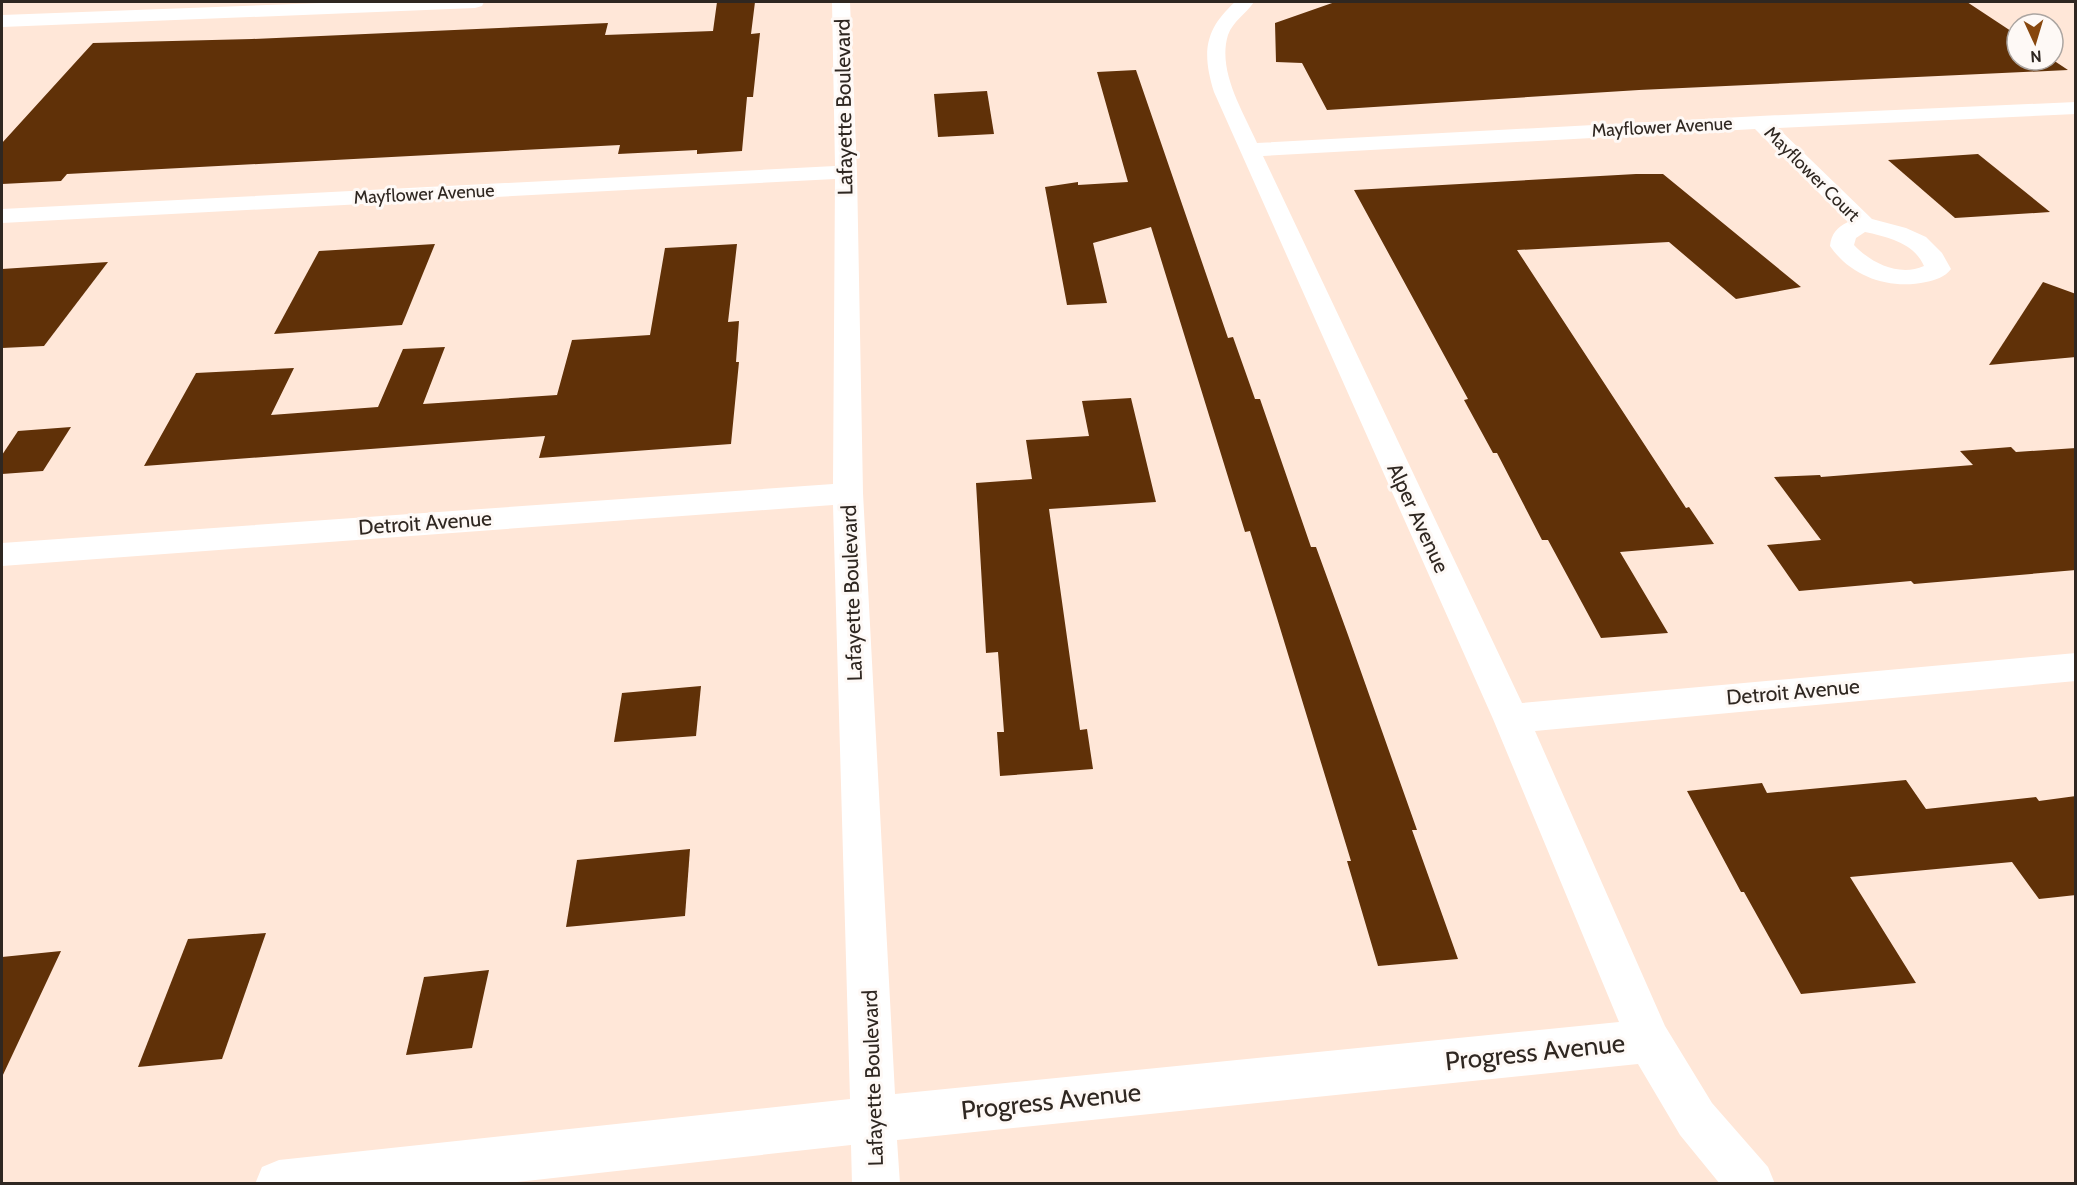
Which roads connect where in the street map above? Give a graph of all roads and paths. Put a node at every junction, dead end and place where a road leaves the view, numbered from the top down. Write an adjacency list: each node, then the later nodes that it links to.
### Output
1 (475, 2): 4 (street)
2 (841, 2): 8 (street, Lafayette Boulevard)
3 (1245, 2): 7 (street, Alper Avenue)
4 (2, 21)
5 (2076, 108): 6 (street, Mayflower Avenue)
6 (1760, 122): 7 (street, Mayflower Avenue); 10 (street, Mayflower Court)
7 (1249, 150): 14 (street, Alper Avenue)
8 (846, 172): 9 (street, Mayflower Avenue); 11 (street, Lafayette Boulevard)
9 (2, 216)
10 (1864, 225)
11 (848, 493): 12 (street, Detroit Avenue); 16 (street, Lafayette Boulevard)
12 (2, 554)
13 (2076, 667): 14 (street, Detroit Avenue)
14 (1511, 719): 15 (street, Alper Avenue)
15 (1649, 1041): 16 (street, Progress Avenue); 19 (street, Progress Avenue)
16 (874, 1120): 17 (street, Progress Avenue); 18 (street, Lafayette Boulevard)
17 (279, 1184)
18 (876, 1184)
19 (1751, 1184)

